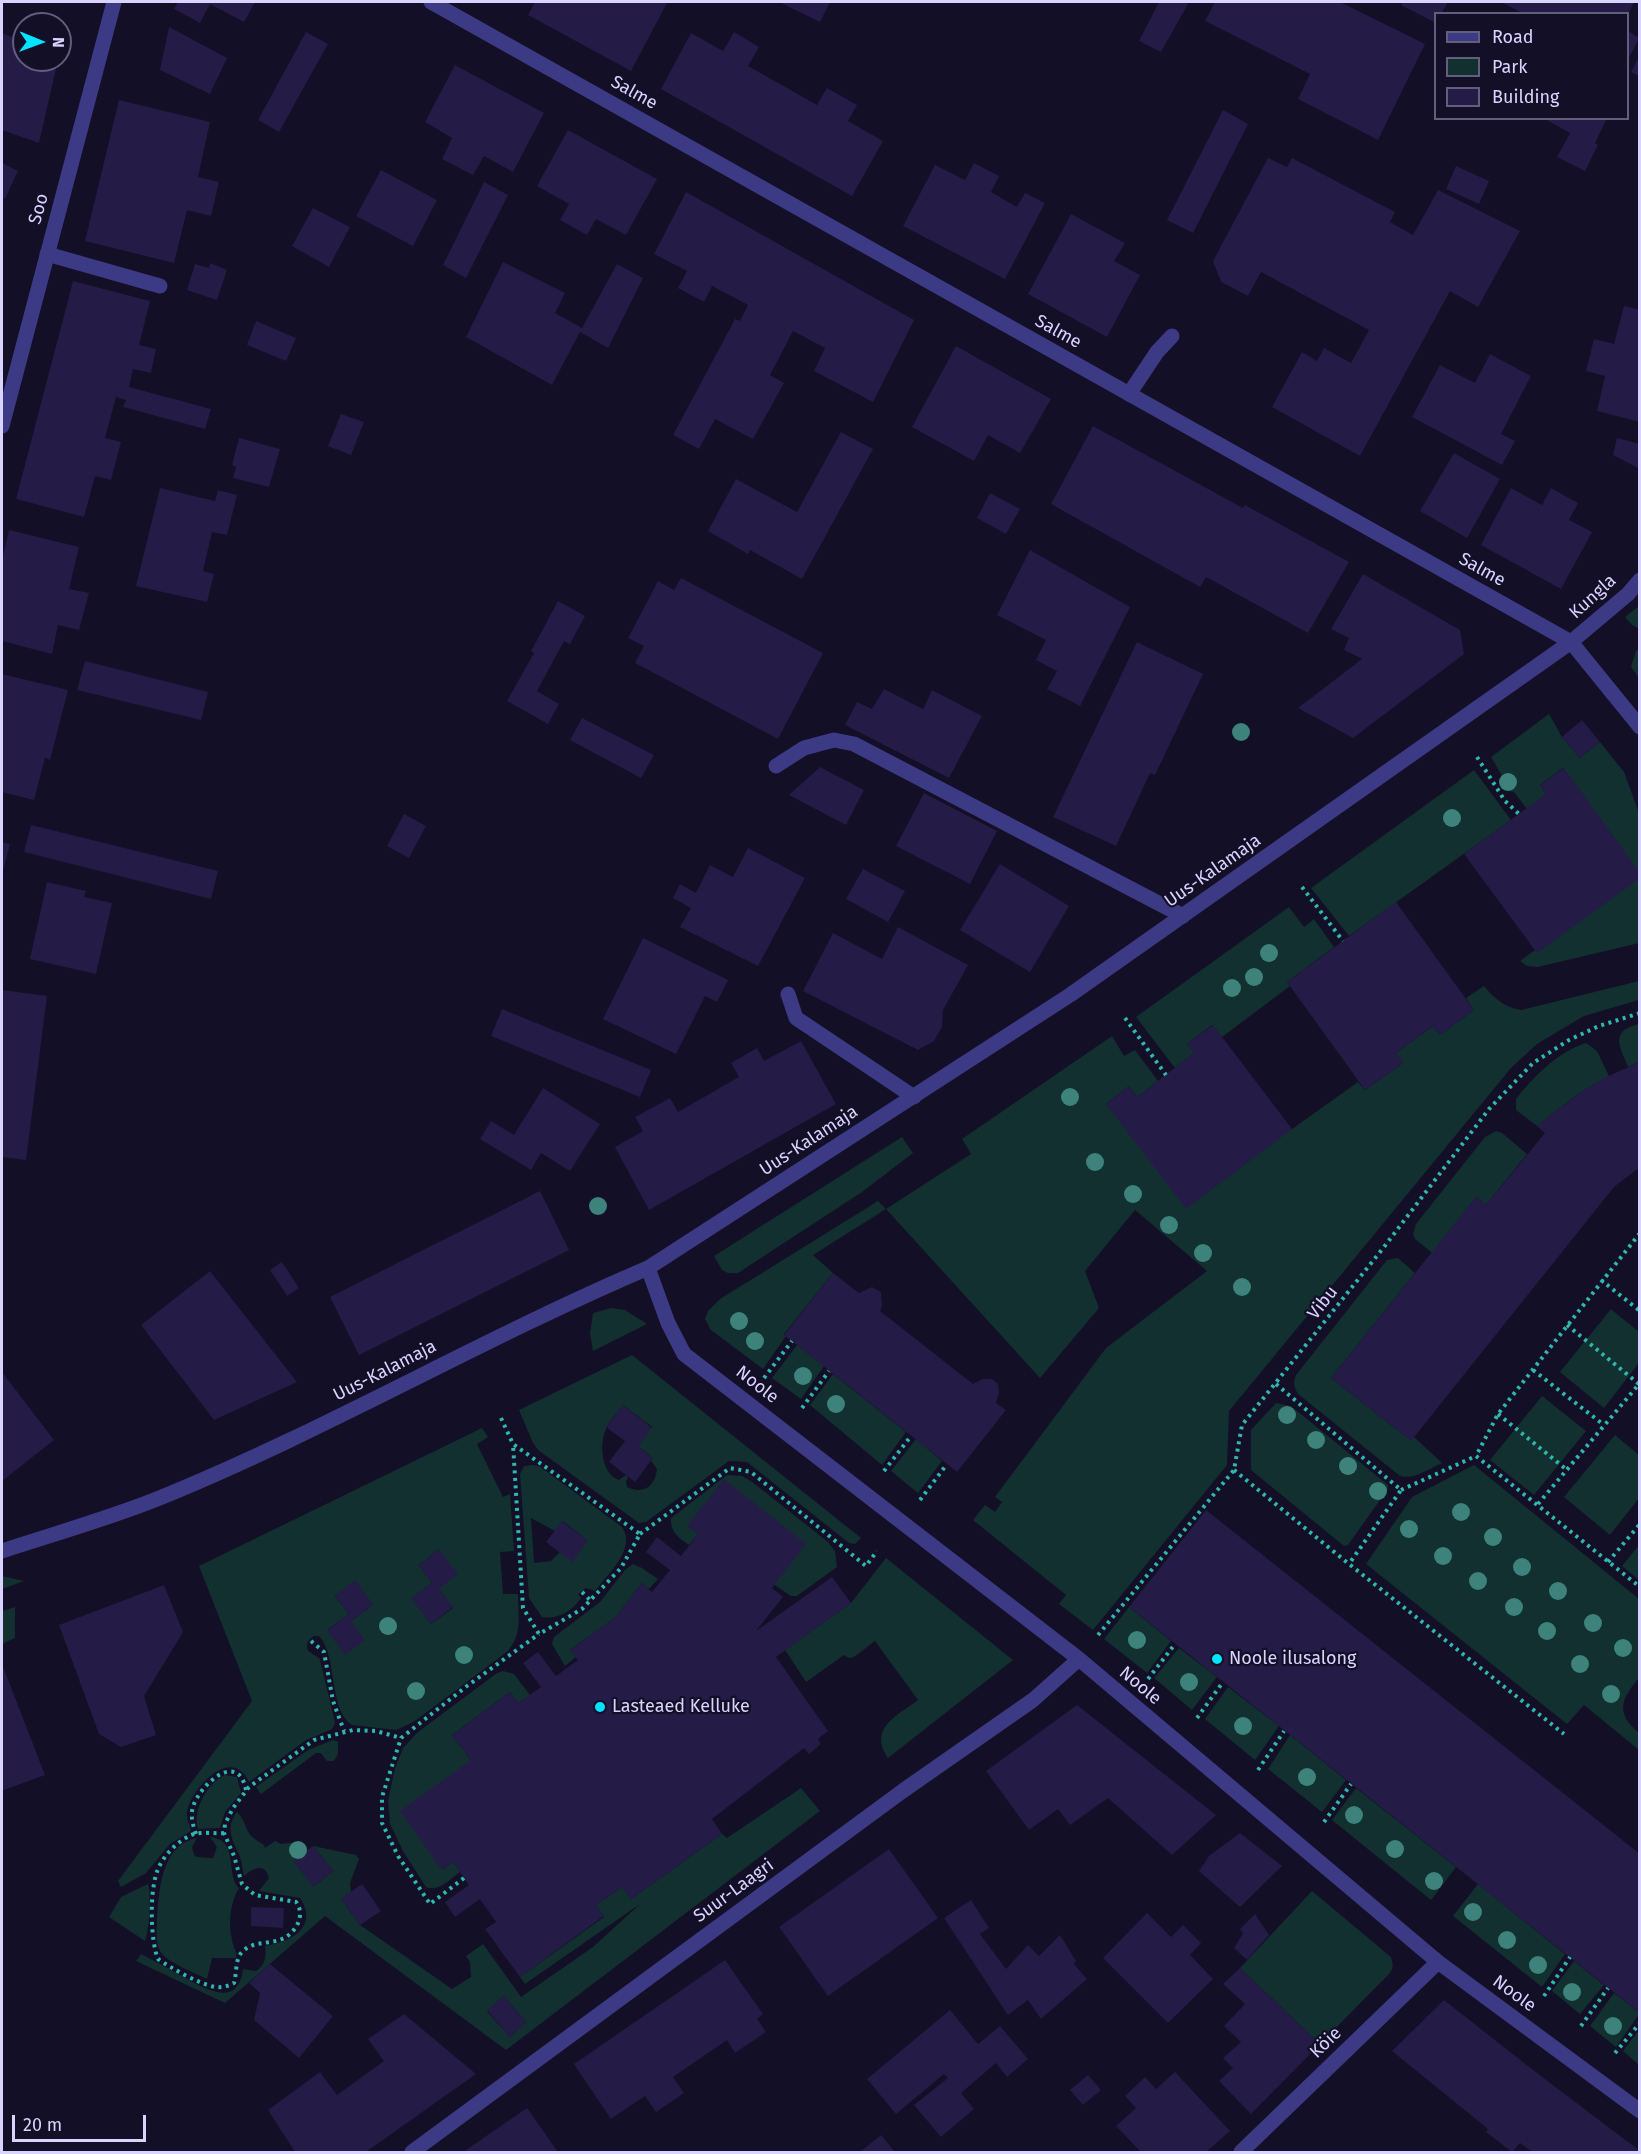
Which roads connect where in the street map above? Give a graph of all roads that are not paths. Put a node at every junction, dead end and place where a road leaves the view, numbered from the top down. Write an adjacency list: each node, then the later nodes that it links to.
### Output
1 (114, 2): 3 (street, Soo)
2 (431, 2): 6 (street, Salme)
3 (47, 254): 4 (street); 7 (street, Soo)
4 (160, 286)
5 (1172, 336): 6 (street)
6 (1130, 394): 9 (street, Salme)
7 (2, 426)
8 (1640, 580): 9 (street, Kungla)
9 (1571, 642): 10 (street, Salme); 12 (street, Uus-Kalamaja)
10 (1640, 727)
11 (776, 766): 12 (street)
12 (1183, 916): 14 (street, Uus-Kalamaja)
13 (788, 994): 14 (street)
14 (914, 1098): 15 (street, Uus-Kalamaja)
15 (648, 1268): 16 (street, Uus-Kalamaja); 17 (street, Noole)
16 (2, 1551)
17 (1078, 1659): 18 (street, Noole); 20 (street, Suur-Laagri)
18 (1438, 1962): 19 (street, Noole); 21 (street, Köie)
19 (1640, 2111)
20 (412, 2152)
21 (1241, 2152)

